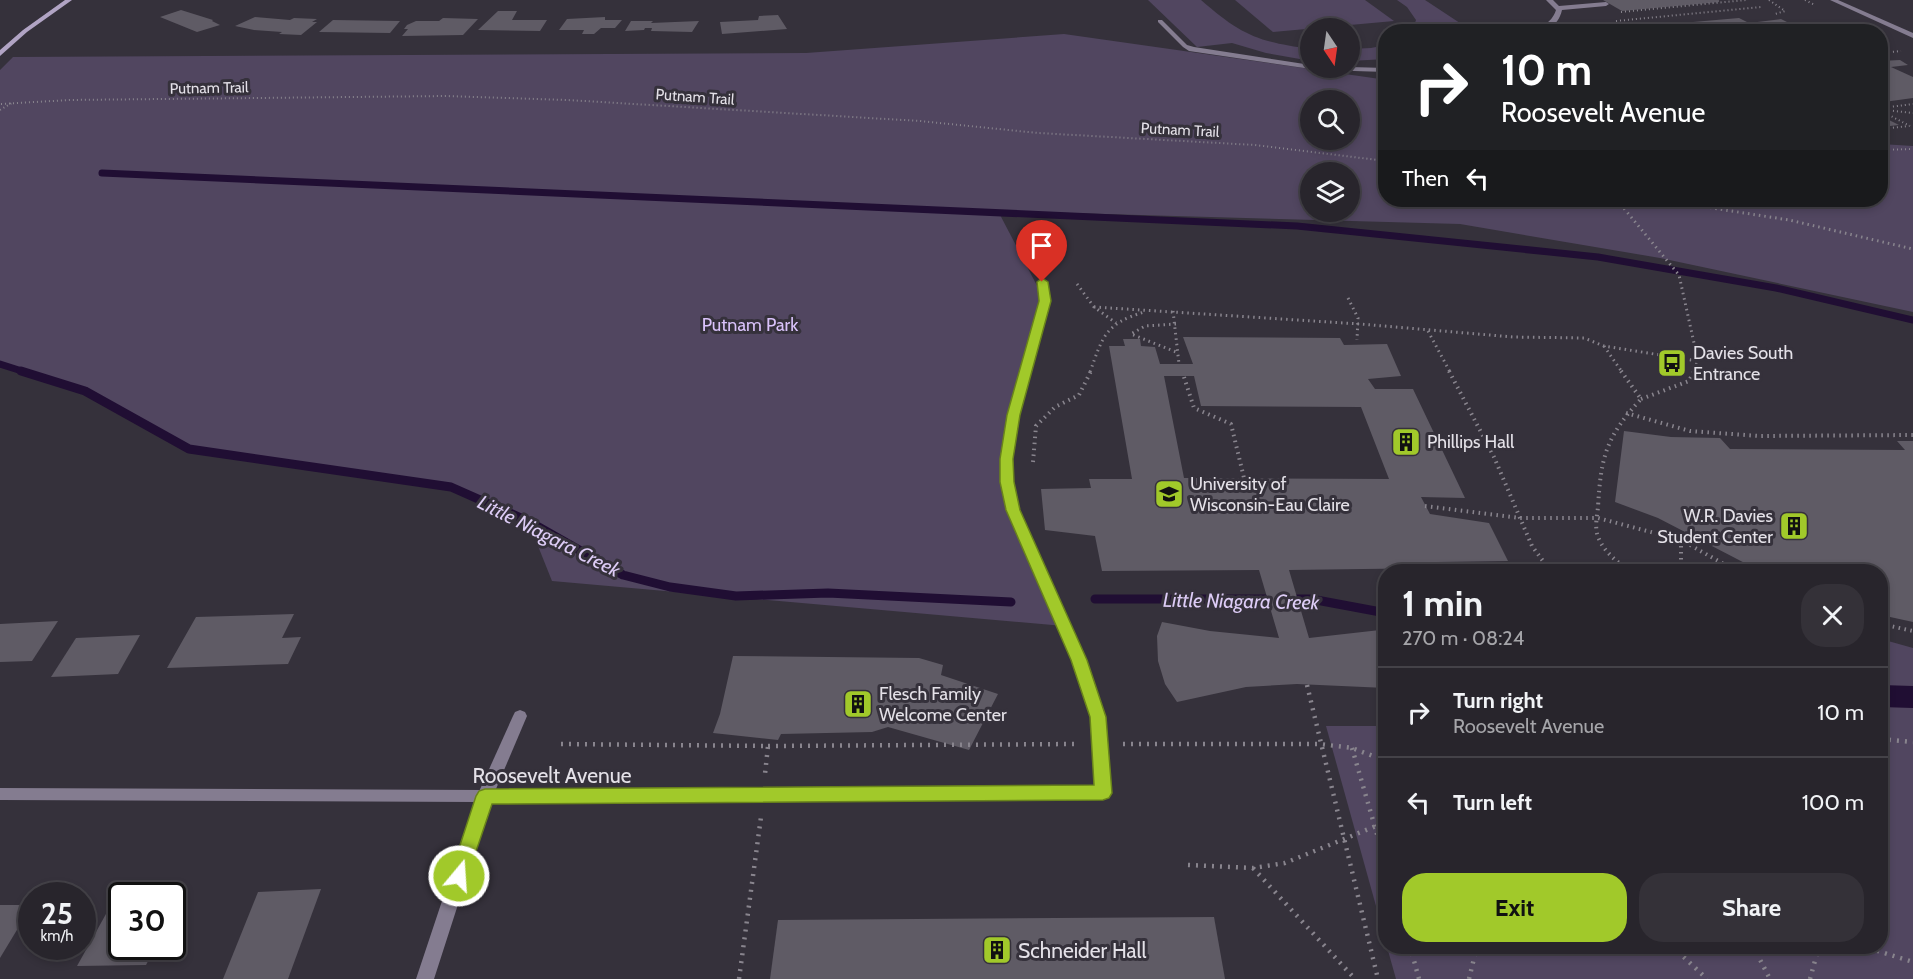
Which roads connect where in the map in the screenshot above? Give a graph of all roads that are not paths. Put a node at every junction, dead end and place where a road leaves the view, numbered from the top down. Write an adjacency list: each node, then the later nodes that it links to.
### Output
1 (69, 0): 11 (main road)
2 (1549, 0): 5 (street)
3 (1833, 0): 8 (street)
4 (1606, 4): 5 (street)
5 (1558, 8): 7 (street)
6 (1160, 21): 12 (street)
7 (1553, 24)
8 (1886, 24)
9 (1888, 25): 10 (street)
10 (1913, 36)
11 (0, 54)
12 (1300, 65)
13 (1360, 69): 14 (street)
14 (1378, 69)
15 (1042, 282): 18 (street, Roosevelt Avenue)
16 (520, 716): 18 (street)
17 (0, 794): 18 (street, Roosevelt Avenue)
18 (485, 796): 19 (street)
19 (425, 979)

